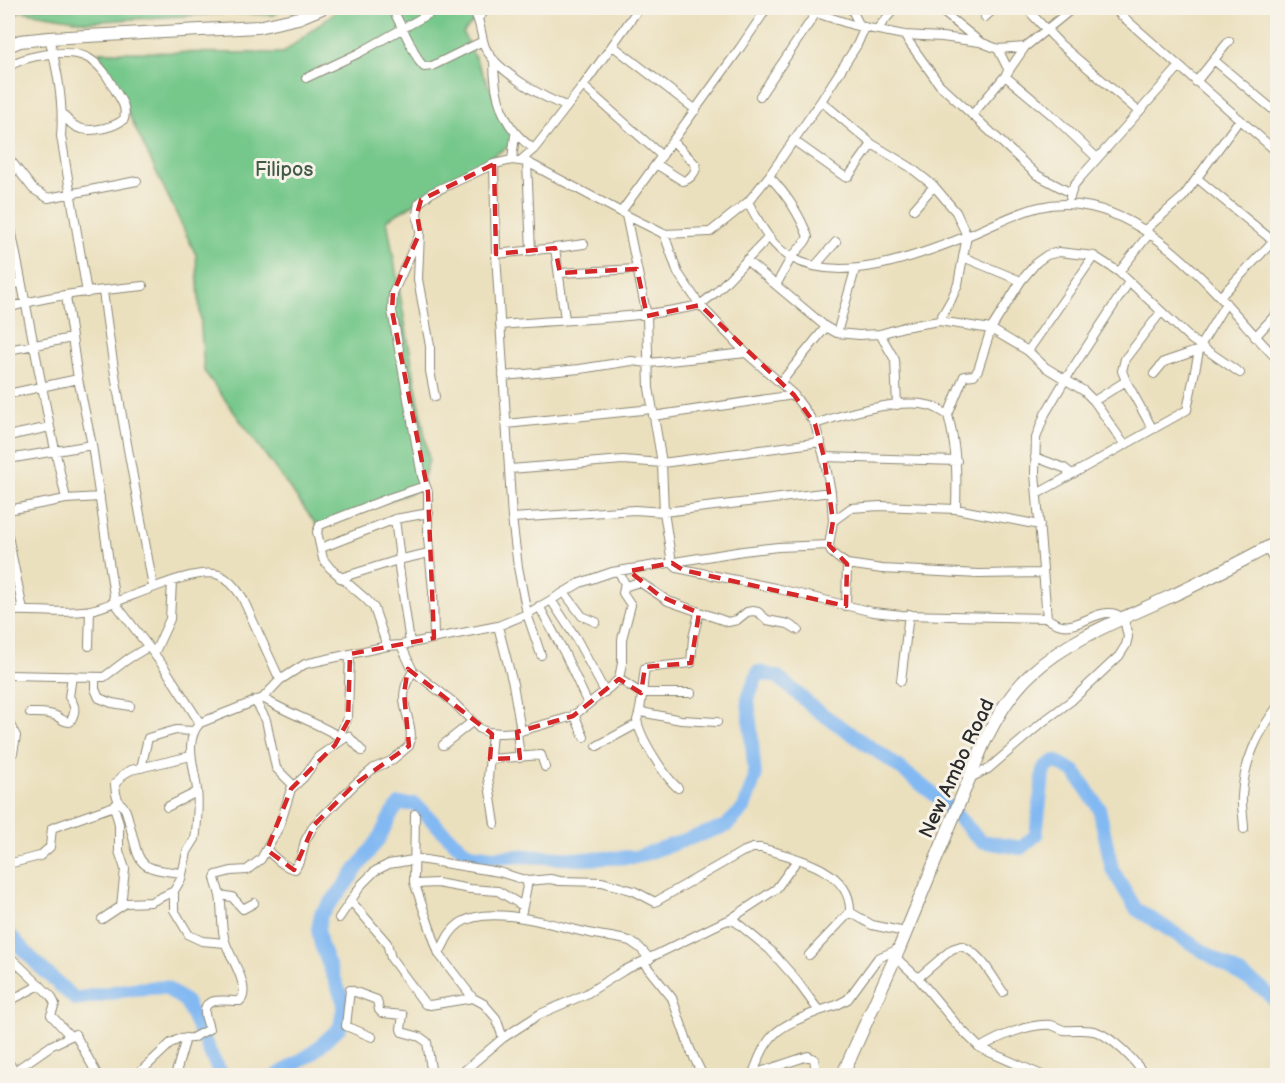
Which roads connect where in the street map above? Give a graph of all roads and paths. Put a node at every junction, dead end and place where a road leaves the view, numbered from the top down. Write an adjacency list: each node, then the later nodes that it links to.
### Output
1 (322, 8): 24 (main road)
2 (392, 8): 20 (street)
3 (439, 8): 20 (street)
4 (472, 8): 17 (street)
5 (488, 8): 17 (street)
6 (639, 8): 29 (street)
7 (767, 8): 44 (street)
8 (801, 8): 16 (street)
9 (851, 8): 19 (street)
10 (895, 8): 21 (street)
11 (938, 8): 27 (street)
12 (995, 8): 18 (street)
13 (1026, 8): 22 (street)
14 (1073, 8): 22 (street)
15 (1113, 8): 36 (street)
16 (816, 13): 19 (street); 41 (street)
17 (479, 17): 25 (street)
18 (985, 17)
19 (863, 26): 21 (street); 42 (street)
20 (404, 27): 25 (street); 38 (street)
21 (878, 28): 23 (street)
22 (1047, 30): 30 (street); 45 (street)
23 (904, 35): 27 (street); 48 (street)
24 (49, 38): 28 (main road); 32 (street)
25 (483, 41): 33 (street)
26 (1229, 41): 34 (street)
27 (980, 42): 31 (street)
28 (8, 46)
29 (613, 46): 40 (street); 44 (street)
30 (1025, 47): 31 (street); 37 (street)
31 (998, 49): 37 (street)
32 (53, 54): 35 (street); 46 (street); 46 (street)
33 (495, 60): 43 (street); 50 (street)
34 (1215, 61): 39 (street); 47 (street)
35 (8, 67)
36 (1179, 67): 39 (street); 45 (street)
37 (1007, 74): 48 (street); 58 (street)
38 (306, 78)
39 (1196, 82): 49 (street)
40 (583, 86): 43 (street); 56 (street)
41 (760, 96)
42 (821, 101): 51 (street); 53 (street)
43 (566, 106): 54 (street)
44 (696, 110): 52 (street)
45 (1139, 112): 58 (street)
46 (63, 114): 67 (street)
47 (1278, 114)
48 (972, 115): 66 (street)
49 (1240, 119): 55 (street); 63 (street)
50 (515, 135): 54 (street); 59 (street)
51 (793, 140): 53 (street); 62 (street)
52 (673, 141): 56 (street); 61 (street)
53 (872, 144): 65 (street)
54 (534, 149): 59 (street)
55 (1278, 153)
56 (662, 156): 61 (street)
57 (8, 157): 67 (street)
58 (1097, 158): 66 (street)
59 (520, 161): 60 (street); 72 (street); 83 (street)
60 (494, 164): 73 (street); 84 (street)
61 (656, 164): 72 (street)
62 (769, 176): 68 (street); 87 (street)
63 (1198, 179): 74 (street); 78 (street)
64 (137, 181): 67 (street)
65 (934, 186): 70 (street); 76 (street)
66 (1071, 193): 69 (street)
67 (71, 194): 101 (street)
68 (748, 202): 75 (street); 77 (street)
69 (1070, 203): 74 (street); 76 (street)
70 (914, 209)
71 (8, 214): 80 (street)
72 (624, 214): 75 (street); 90 (street)
73 (420, 232): 136 (street); 157 (street)
74 (1147, 232): 92 (street); 103 (street)
75 (664, 234): 105 (street)
76 (967, 236): 86 (street); 91 (street)
77 (768, 237): 87 (street); 88 (street)
78 (1276, 241): 103 (street)
79 (836, 242): 89 (street)
80 (10, 243): 96 (street)
81 (584, 244): 82 (street)
82 (555, 248): 83 (street); 93 (street)
83 (531, 251): 84 (street)
84 (496, 254): 112 (street)
85 (1094, 256): 92 (street); 94 (street); 122 (street)
86 (963, 257): 94 (street); 111 (street)
87 (791, 258): 89 (street); 98 (street)
88 (746, 260): 98 (street); 105 (street)
89 (815, 266): 91 (street)
90 (637, 269): 93 (street); 109 (street)
91 (855, 270): 115 (street)
92 (1119, 272): 95 (street)
93 (560, 273): 110 (street)
94 (1021, 281): 114 (street)
95 (1129, 282): 107 (street); 130 (street)
96 (20, 283): 97 (street); 104 (street)
97 (8, 285)
98 (776, 285): 113 (street)
99 (143, 286): 100 (street)
100 (103, 291): 101 (street); 183 (street)
101 (87, 292): 102 (street)
102 (66, 296): 104 (street); 118 (street)
103 (1224, 299): 117 (street); 120 (street)
104 (24, 303): 106 (street); 119 (street)
105 (700, 305): 109 (street); 123 (street)
106 (8, 308)
107 (1161, 312): 120 (street); 131 (street)
108 (1278, 312): 117 (street)
109 (647, 316): 110 (street); 125 (street)
110 (565, 319): 112 (street)
111 (939, 321): 114 (street); 116 (street)
112 (500, 325): 128 (street)
113 (826, 327): 115 (street); 132 (street)
114 (991, 329): 122 (street); 140 (street)
115 (837, 333): 116 (street)
116 (880, 334): 138 (street)
117 (1255, 337): 124 (street)
118 (72, 338): 119 (street); 129 (street)
119 (34, 345): 121 (street); 133 (street)
120 (1199, 348): 126 (street); 127 (street); 144 (street)
121 (8, 350)
122 (1028, 351): 130 (street)
123 (746, 353): 125 (street); 132 (street)
124 (1278, 360)
125 (649, 363): 128 (street); 139 (street)
126 (1239, 373)
127 (1154, 374)
128 (503, 376): 141 (street)
129 (78, 379): 133 (street); 148 (street)
130 (1065, 380): 137 (street); 151 (street)
131 (1126, 381): 137 (street); 144 (street)
132 (781, 382): 135 (street)
133 (43, 387): 134 (street); 143 (street)
134 (8, 394)
135 (794, 395): 139 (street); 142 (street)
136 (435, 397)
137 (1094, 401): 147 (street)
138 (897, 405): 140 (street); 142 (street)
139 (652, 412): 141 (street); 154 (street)
140 (948, 416): 153 (street)
141 (506, 424): 155 (street)
142 (815, 424): 146 (street)
143 (50, 428): 145 (street); 149 (street)
144 (1152, 428): 147 (street)
145 (8, 436)
146 (821, 442): 150 (street); 154 (street)
147 (1124, 444): 156 (street)
148 (92, 445): 149 (street); 160 (street)
149 (56, 450): 152 (street); 161 (street)
150 (825, 457): 153 (street); 158 (street)
151 (1035, 457): 156 (street); 159 (street)
152 (8, 459)
153 (957, 461): 162 (street)
154 (662, 463): 155 (street); 164 (street)
155 (510, 469): 166 (street)
156 (1072, 474): 159 (street)
157 (425, 486): 165 (street); 173 (street)
158 (831, 492): 164 (street); 168 (street)
159 (1037, 494): 169 (street)
160 (100, 497): 161 (street); 187 (street)
161 (66, 499): 163 (street)
162 (956, 509): 168 (street); 169 (street)
163 (8, 510)
164 (663, 512): 166 (street); 176 (street)
165 (429, 513): 167 (street); 174 (street)
166 (513, 518): 194 (street)
167 (395, 519): 173 (street); 175 (street)
168 (833, 521): 171 (street)
169 (1040, 525): 180 (street)
170 (8, 536): 190 (street)
171 (829, 545): 176 (street); 177 (street)
172 (1272, 545): 178 (street); 197 (main road, New Ambo Road)
173 (321, 548): 181 (street)
174 (429, 553): 175 (street); 201 (street)
175 (399, 560): 181 (street); 202 (street)
176 (672, 563): 179 (street); 189 (street)
177 (847, 564): 180 (street); 189 (street)
178 (1278, 568)
179 (619, 572): 184 (street); 185 (street)
180 (1043, 573): 196 (street)
181 (340, 578): 204 (street)
182 (172, 582): 183 (street); 206 (street); 214 (street)
183 (153, 586): 187 (street)
184 (624, 587): 193 (street); 213 (street)
185 (564, 592): 186 (street); 198 (street)
186 (551, 600): 188 (street); 216 (street)
187 (115, 603): 191 (street); 205 (street)
188 (539, 606): 194 (street); 220 (street)
189 (846, 606): 195 (street)
190 (23, 610): 191 (street); 192 (street)
191 (90, 610): 203 (street)
192 (8, 611)
193 (699, 613): 200 (street); 217 (street)
194 (527, 614): 199 (street); 208 (street)
195 (909, 614): 196 (street); 215 (street)
196 (1047, 618): 197 (street)
197 (1124, 619): 245 (main road, New Ambo Road); 245 (street)
198 (596, 622)
199 (498, 626): 201 (street); 232 (street)
200 (798, 630)
201 (434, 638): 202 (street)
202 (406, 644): 204 (street); 209 (street)
203 (89, 646)
204 (387, 646): 207 (street)
205 (148, 647): 206 (street); 212 (street)
206 (154, 654): 229 (street)
207 (350, 654): 214 (street); 235 (street)
208 (541, 655)
209 (413, 671): 227 (street); 254 (street)
210 (8, 675): 211 (street)
211 (72, 676): 212 (street); 224 (street)
212 (95, 678): 221 (street)
213 (619, 679): 216 (street); 217 (street)
214 (280, 680): 219 (street)
215 (901, 681)
216 (605, 692): 220 (street)
217 (641, 693): 218 (street); 223 (street)
218 (691, 693)
219 (259, 699): 229 (street); 235 (street); 246 (street)
220 (588, 704): 225 (street)
221 (130, 706)
222 (1278, 706): 253 (street)
223 (641, 712): 228 (street); 230 (street)
224 (30, 713)
225 (574, 714): 232 (street); 234 (street)
226 (8, 721): 239 (street)
227 (472, 722): 233 (street); 236 (street)
228 (717, 722)
229 (201, 723): 231 (street)
230 (637, 724): 237 (street); 247 (street)
231 (193, 731): 240 (street); 244 (street)
232 (519, 731): 233 (street); 241 (street)
233 (492, 733): 242 (street)
234 (584, 737)
235 (341, 738): 238 (street); 246 (street)
236 (443, 745)
237 (597, 746)
238 (362, 751)
239 (14, 753)
240 (191, 756): 244 (street); 248 (street)
241 (520, 758): 242 (street); 243 (street)
242 (490, 759): 252 (street)
243 (545, 767)
244 (141, 768): 249 (street)
245 (965, 785): 272 (main road, New Ambo Road)
246 (294, 786): 254 (street)
247 (678, 788)
248 (197, 792): 250 (street); 258 (street)
249 (116, 804): 257 (street); 258 (street); 265 (street)
250 (167, 807)
251 (415, 814): 256 (street)
252 (495, 824)
253 (1244, 829)
254 (267, 850): 262 (street)
255 (798, 859): 259 (street); 267 (street); 271 (street)
256 (415, 860): 259 (street); 260 (street); 263 (street)
257 (8, 864)
258 (183, 873): 261 (street)
259 (528, 881): 266 (street)
260 (416, 884): 266 (street); 275 (street)
261 (174, 891): 265 (street); 273 (street)
262 (220, 895): 264 (street); 273 (street)
263 (351, 901): 268 (street); 282 (street)
264 (254, 903)
265 (121, 906): 270 (street)
266 (523, 906): 269 (street)
267 (850, 912): 272 (street); 276 (street)
268 (339, 918)
269 (521, 918): 275 (street); 278 (street)
270 (102, 919)
271 (729, 920): 278 (street); 284 (street)
272 (906, 932): 274 (main road, New Ambo Road)
273 (225, 943): 287 (street)
274 (897, 953): 279 (street); 284 (street); 300 (main road, New Ambo Road)
275 (439, 954): 282 (street)
276 (808, 955)
277 (8, 957): 280 (street)
278 (646, 961): 288 (street); 298 (street)
279 (918, 978): 281 (street); 289 (street)
280 (40, 985): 283 (street); 285 (street)
281 (1003, 992)
282 (473, 998): 288 (street)
283 (8, 1005)
284 (819, 1011): 292 (street)
285 (70, 1036): 291 (street); 293 (street)
286 (372, 1037): 296 (street)
287 (189, 1038): 294 (street); 295 (street)
288 (504, 1038): 297 (street)
289 (980, 1048): 301 (street); 302 (street)
290 (8, 1062): 291 (street)
291 (12, 1074)
292 (750, 1075): 299 (street)
293 (98, 1076)
294 (136, 1076)
295 (175, 1076)
296 (432, 1076)
297 (458, 1076)
298 (703, 1076)
299 (817, 1076)
300 (842, 1076)
301 (1044, 1076)
302 (1145, 1076)

